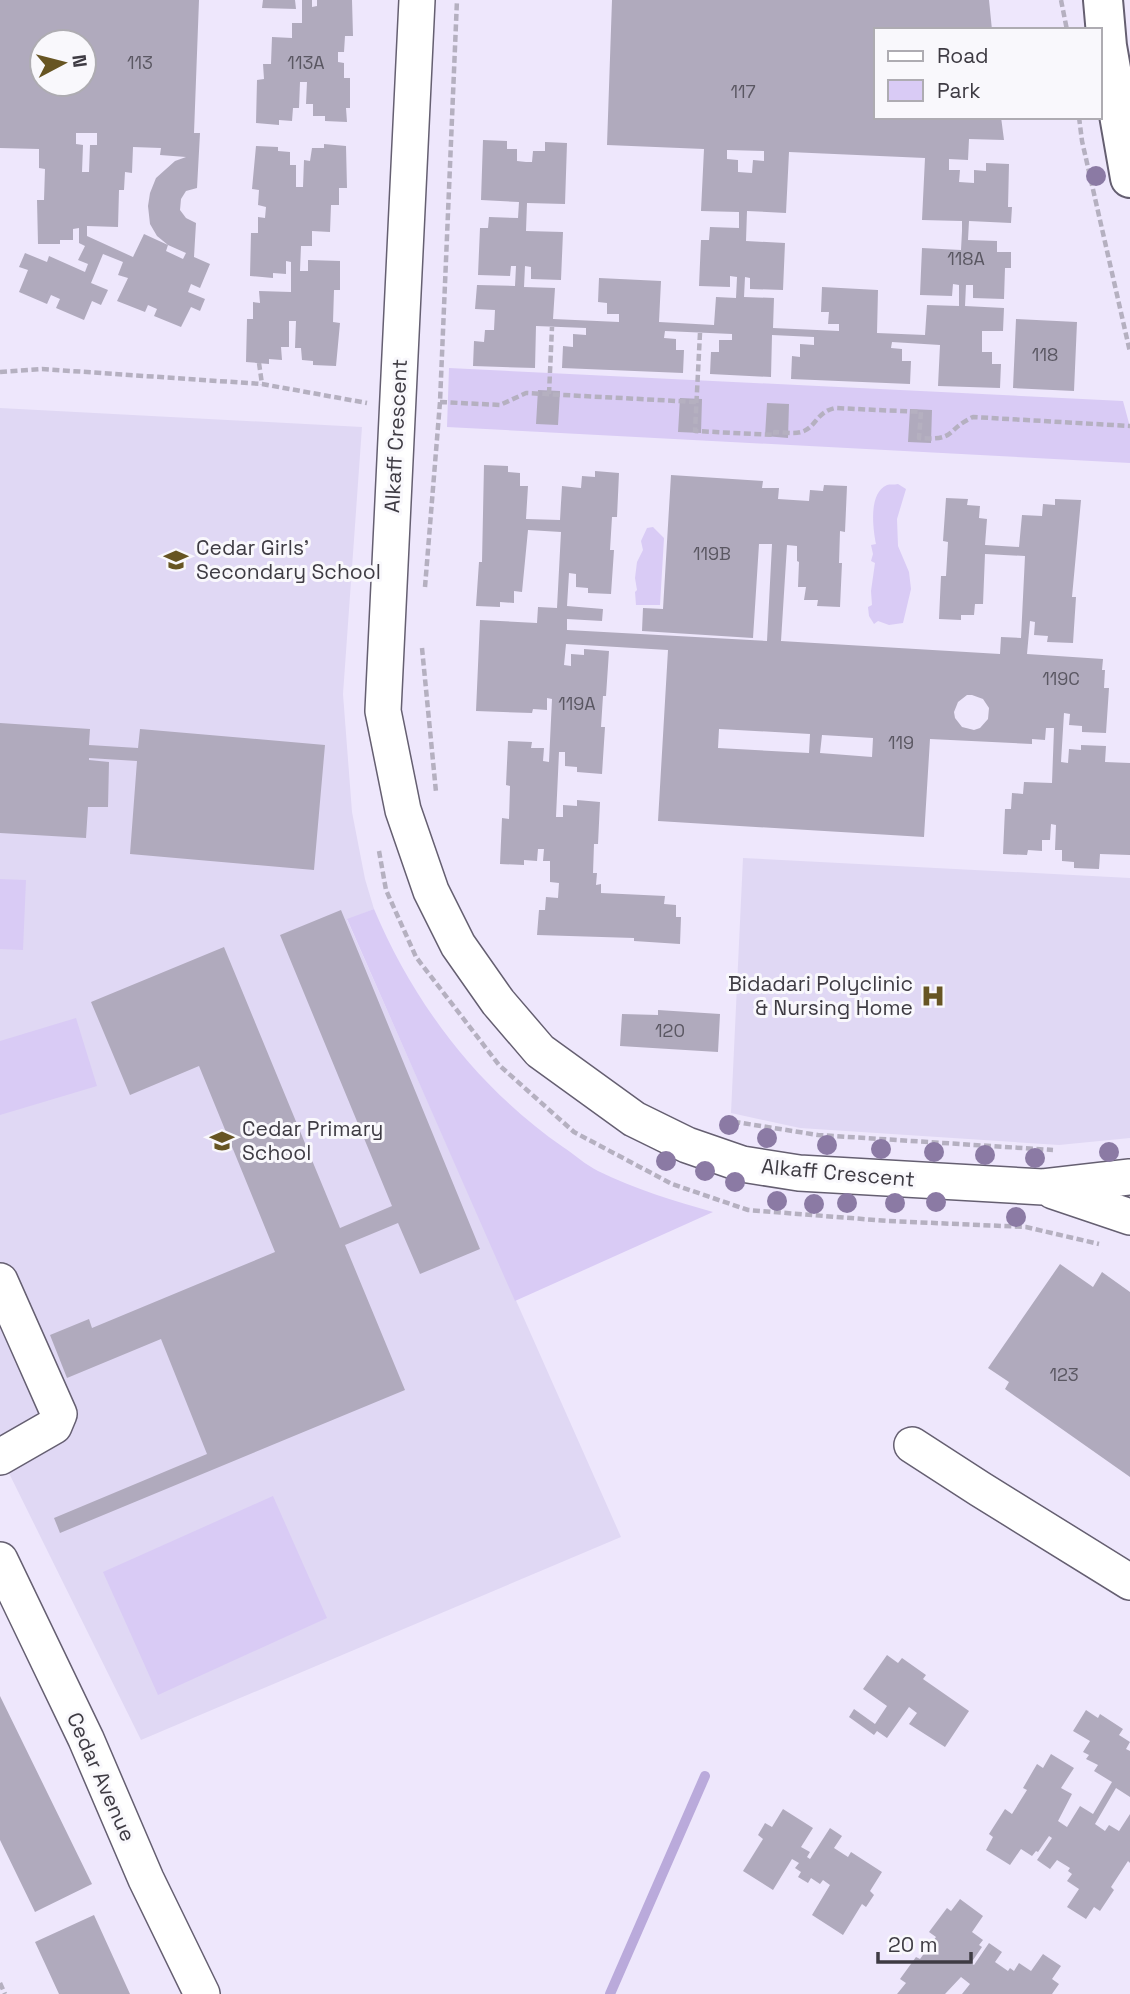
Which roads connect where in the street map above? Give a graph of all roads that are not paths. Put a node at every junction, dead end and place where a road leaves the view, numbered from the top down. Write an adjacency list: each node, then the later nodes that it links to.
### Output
1 (417, 0): 5 (street, Alkaff Crescent)
2 (1102, 0): 3 (main road)
3 (1130, 178)
4 (1130, 1177): 5 (street, Alkaff Crescent)
5 (1043, 1187): 6 (street, Alkaff Crescent)
6 (1130, 1217)
7 (0, 1281): 9 (street)
8 (912, 1445): 11 (street)
9 (0, 1457)
10 (0, 1560): 12 (street, Cedar Avenue)
11 (1130, 1582)
12 (202, 1994)

